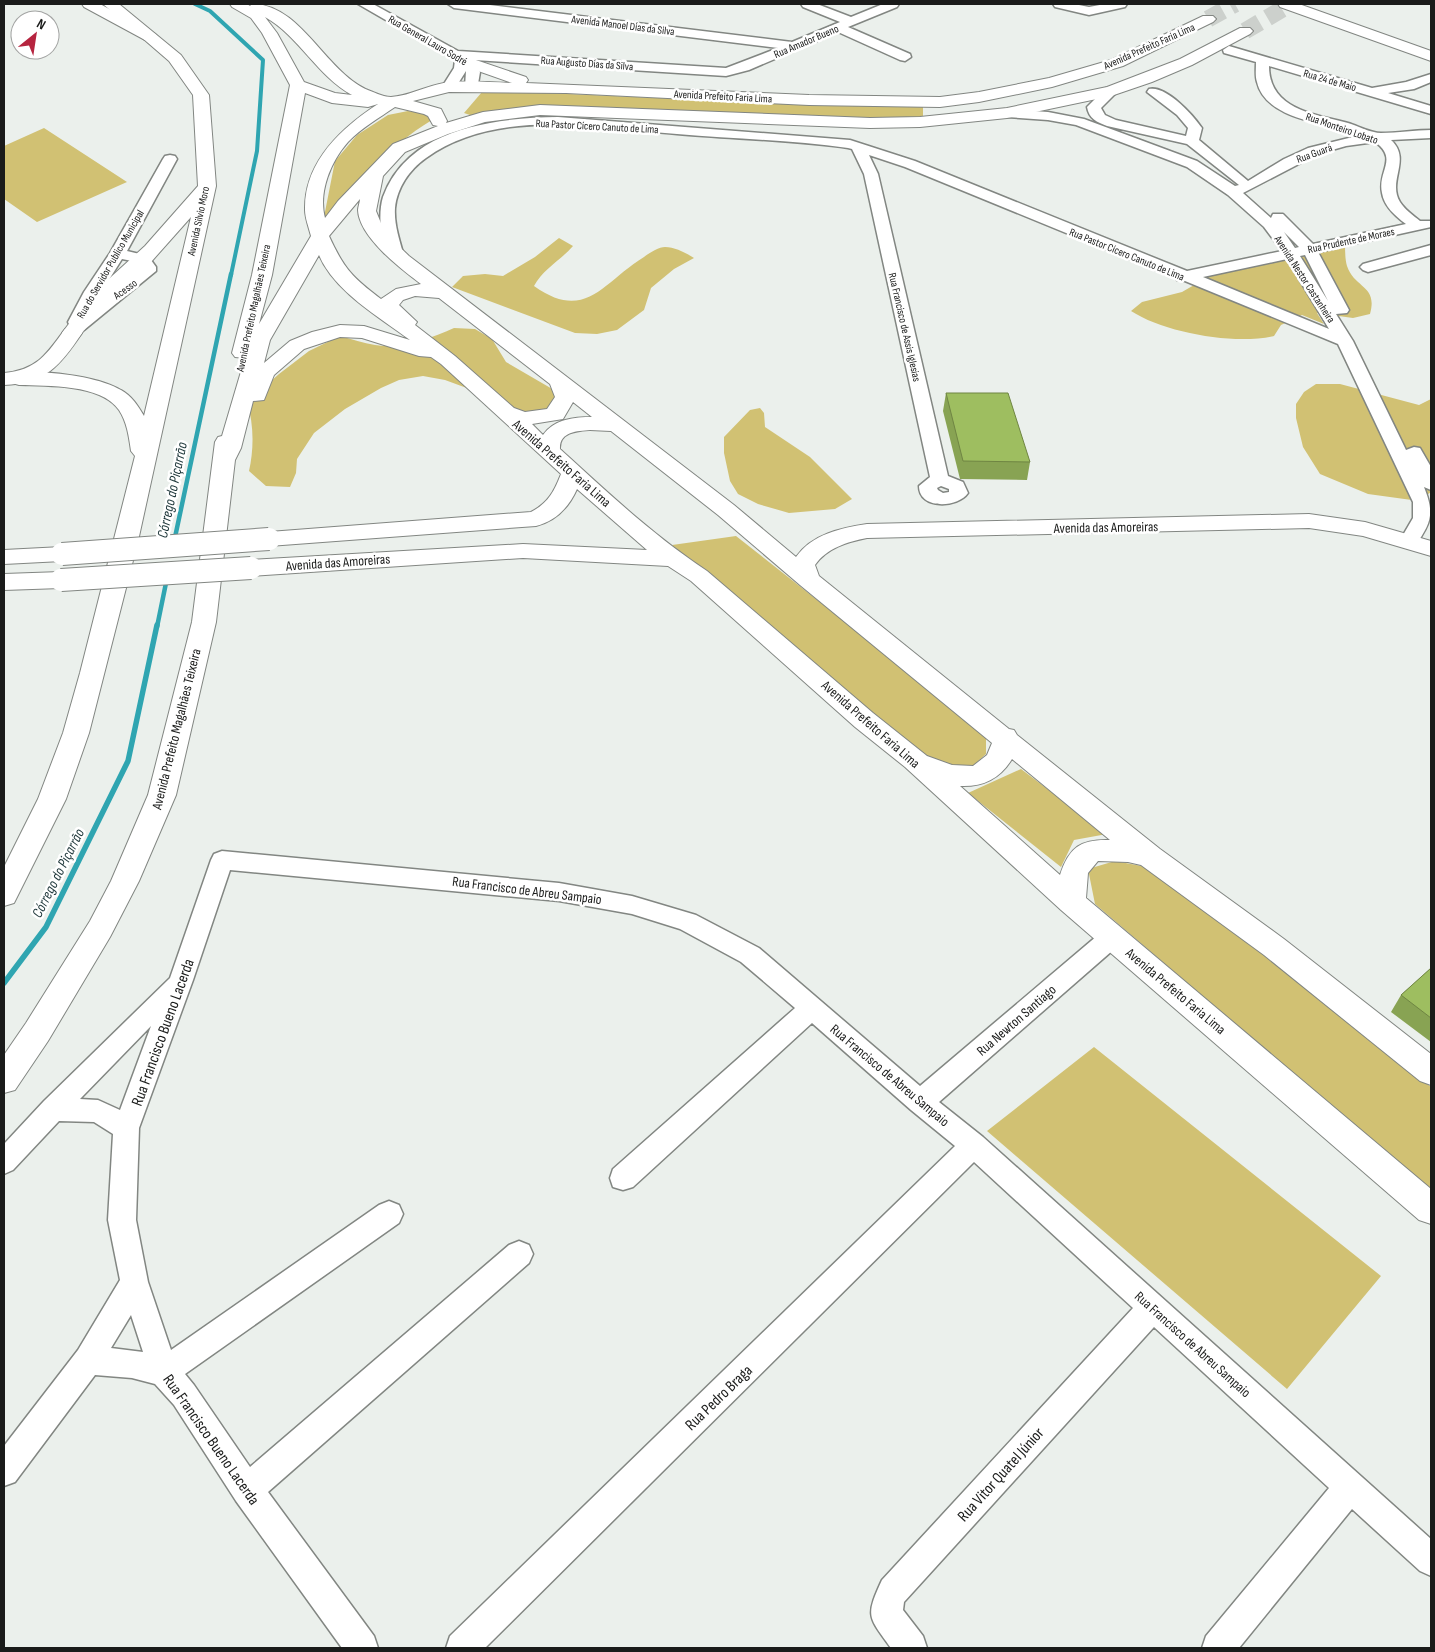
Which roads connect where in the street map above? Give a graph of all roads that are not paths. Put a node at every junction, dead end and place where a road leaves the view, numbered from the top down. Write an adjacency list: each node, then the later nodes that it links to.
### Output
1 (89, 4): 17 (main road, Avenida Silvio Moro)
2 (110, 4): 17 (main road)
3 (237, 4): 12 (main road)
4 (364, 4): 22 (street, Rua General Lauro Sodré)
5 (454, 4): 18 (street, Avenida Manoel Dias da Silva)
6 (521, 4): 18 (street, Avenida Manoel Dias da Silva)
7 (807, 4): 14 (street)
8 (893, 4): 14 (street, Rua Amador Bueno)
9 (1058, 4): 10 (street)
10 (1121, 4)
11 (1285, 4): 20 (main road)
12 (251, 8): 27 (main road); 34 (main road)
13 (1208, 19): 24 (main road, Avenida Prefeito Faria Lima)
14 (851, 22): 15 (street, Rua Amador Bueno)
15 (837, 27): 18 (street, Rua Amador Bueno); 21 (street)
16 (1245, 31): 28 (main road, Avenida Prefeito Faria Lima)
17 (150, 37): 52 (main road, Avenida Silvio Moro)
18 (790, 42): 25 (street, Rua Amador Bueno)
19 (1229, 50): 23 (street, Rua 24 de Maio)
20 (1431, 56)
21 (905, 57)
22 (463, 58): 25 (street, Rua Augusto Dias da Silva); 29 (street); 30 (street, Rua General Lauro Sodré); 31 (main road)
23 (1264, 60): 33 (street, Rua 24 de Maio); 43 (street, Rua Monteiro Lobato)
24 (1116, 63): 28 (main road); 35 (main road, Avenida Prefeito Faria Lima)
25 (718, 72)
26 (1431, 78): 33 (street)
27 (298, 85): 34 (main road); 77 (main road, Avenida Prefeito Magalhães Teixeira)
28 (1150, 86): 32 (main road, Avenida Prefeito Faria Lima); 44 (street)
29 (448, 87): 30 (main road, Avenida Prefeito Faria Lima); 34 (main road, Avenida Prefeito Faria Lima)
30 (472, 87): 31 (main road, Avenida Prefeito Faria Lima); 40 (main road)
31 (566, 88): 35 (main road, Avenida Prefeito Faria Lima)
32 (1111, 90): 37 (main road, Avenida Prefeito Faria Lima); 44 (street, Avenida Nestor Castanheira)
33 (1372, 92): 36 (street, Rua 24 de Maio)
34 (394, 101): 40 (main road); 56 (main road, Avenida Prefeito Faria Lima)
35 (940, 102): 39 (main road)
36 (1431, 110)
37 (1007, 113): 39 (main road, Avenida Prefeito Faria Lima); 54 (street, Avenida Nestor Castanheira)
38 (715, 118): 39 (main road, Avenida Prefeito Faria Lima); 41 (main road); 46 (main road, Avenida Prefeito Faria Lima)
39 (964, 118)
40 (439, 121): 46 (main road)
41 (633, 128): 45 (street, Rua Pastor Cícero Canuto de Lima); 61 (street, Rua Pastor Cícero Canuto de Lima)
42 (1431, 134): 43 (street, Rua Guará)
43 (1375, 137): 53 (street, Rua Guará); 55 (street, Rua Monteiro Lobato)
44 (1192, 141): 53 (street, Avenida Nestor Castanheira)
45 (858, 147): 47 (street, Rua Pastor Cícero Canuto de Lima); 50 (street)
46 (399, 148): 51 (main road, Avenida Prefeito Faria Lima)
47 (890, 157): 49 (street, Rua Pastor Cícero Canuto de Lima); 50 (street)
48 (170, 159): 59 (street, Rua do Servidor Publico Municipal)
49 (910, 164): 50 (street, Rua Pastor Cícero Canuto de Lima); 64 (street, Rua Pastor Cícero Canuto de Lima)
50 (868, 168): 79 (street, Rua Francisco de Assis Iglesias)
51 (374, 175): 56 (main road, Avenida Prefeito Faria Lima); 61 (main road)
52 (207, 186): 62 (main road); 76 (main road, Avenida Silvio Moro)
53 (1250, 187): 54 (street, Rua Guará); 57 (street, Avenida Nestor Castanheira)
54 (1233, 192): 60 (street, Avenida Nestor Castanheira)
55 (1424, 225): 57 (street, Rua Prudente de Moraes)
56 (320, 236): 65 (main road, Avenida Prefeito Faria Lima); 77 (main road, Avenida Prefeito Magalhães Teixeira)
57 (1310, 249): 60 (street, Rua Prudente de Moraes); 80 (street, Avenida Nestor Castanheira)
58 (1431, 250): 63 (street)
59 (118, 253): 62 (street, Acesso); 67 (street, Rua do Servidor Publico Municipal)
60 (1289, 253): 64 (street, Rua Prudente de Moraes); 69 (street, Avenida Nestor Castanheira)
61 (399, 256): 65 (main road); 66 (main road)
62 (143, 259): 67 (main road)
63 (1368, 267)
64 (1183, 277): 69 (street, Rua Pastor Cícero Canuto de Lima)
65 (348, 283): 68 (main road, Avenida Prefeito Faria Lima)
66 (442, 293): 68 (main road); 72 (main road)
67 (72, 332): 71 (main road, Rua do Servidor Publico Municipal)
68 (419, 338): 70 (main road, Avenida Prefeito Faria Lima)
69 (1345, 341): 82 (street, Avenida Nestor Castanheira)
70 (448, 360): 73 (main road, Avenida Prefeito Faria Lima); 81 (main road)
71 (11, 379): 76 (main road)
72 (559, 381): 73 (main road); 74 (main road)
73 (504, 412): 75 (main road, Avenida Prefeito Faria Lima)
74 (617, 426): 75 (main road); 86 (main road)
75 (549, 453): 78 (main road, Avenida Prefeito Faria Lima)
76 (144, 460): 92 (main road)
77 (224, 460): 81 (main road, Avenida Prefeito Magalhães Teixeira)
78 (572, 473): 84 (main road, Avenida das Amoreiras, bridge); 85 (main road, Avenida Prefeito Faria Lima)
79 (940, 480)
80 (1431, 484)
81 (216, 526): 98 (main road, Avenida Prefeito Magalhães Teixeira)
82 (1408, 542): 83 (main road, Avenida das Amoreiras); 86 (main road, Avenida das Amoreiras)
83 (1431, 549)
84 (4, 556)
85 (673, 559): 87 (main road, Avenida das Amoreiras, bridge); 89 (main road, Avenida Prefeito Faria Lima)
86 (808, 580): 88 (main road)
87 (4, 582)
88 (1005, 737): 89 (main road); 90 (main road)
89 (914, 760): 93 (main road, Avenida Prefeito Faria Lima)
90 (1150, 857): 93 (main road); 97 (main road)
91 (222, 860): 95 (street, Rua Francisco Bueno Lacerda); 96 (street, Rua Francisco de Abreu Sampaio)
92 (4, 895)
93 (1071, 902): 94 (main road, Avenida Prefeito Faria Lima)
94 (1112, 937): 99 (street, Rua Newton Santiago); 105 (main road, Avenida Prefeito Faria Lima)
95 (181, 980): 100 (street); 101 (street, Rua Francisco Bueno Lacerda)
96 (812, 1008): 99 (street, Rua Francisco de Abreu Sampaio); 104 (street)
97 (1431, 1072)
98 (4, 1080)
99 (920, 1102): 102 (street, Rua Francisco de Abreu Sampaio)
100 (52, 1109): 101 (street); 103 (street)
101 (126, 1128): 108 (street, Rua Francisco Bueno Lacerda)
102 (974, 1145): 109 (street, Rua Francisco de Abreu Sampaio); 117 (street, Rua Pedro Braga)
103 (4, 1162)
104 (622, 1178)
105 (1431, 1209)
106 (388, 1214): 111 (street)
107 (519, 1254): 114 (street)
108 (134, 1282): 110 (street); 111 (street, Rua Francisco Bueno Lacerda)
109 (1153, 1307): 113 (street, Rua Francisco de Abreu Sampaio); 118 (street, Rua Vitor Quatel Júnior)
110 (88, 1360): 111 (street); 112 (street)
111 (164, 1372): 114 (street, Rua Francisco Bueno Lacerda)
112 (4, 1471)
113 (1350, 1486): 115 (street, Rua Francisco de Abreu Sampaio); 119 (street)
114 (247, 1490): 116 (street, Rua Francisco Bueno Lacerda)
115 (1431, 1560)
116 (362, 1648)
117 (462, 1648)
118 (911, 1648)
119 (1218, 1648)

